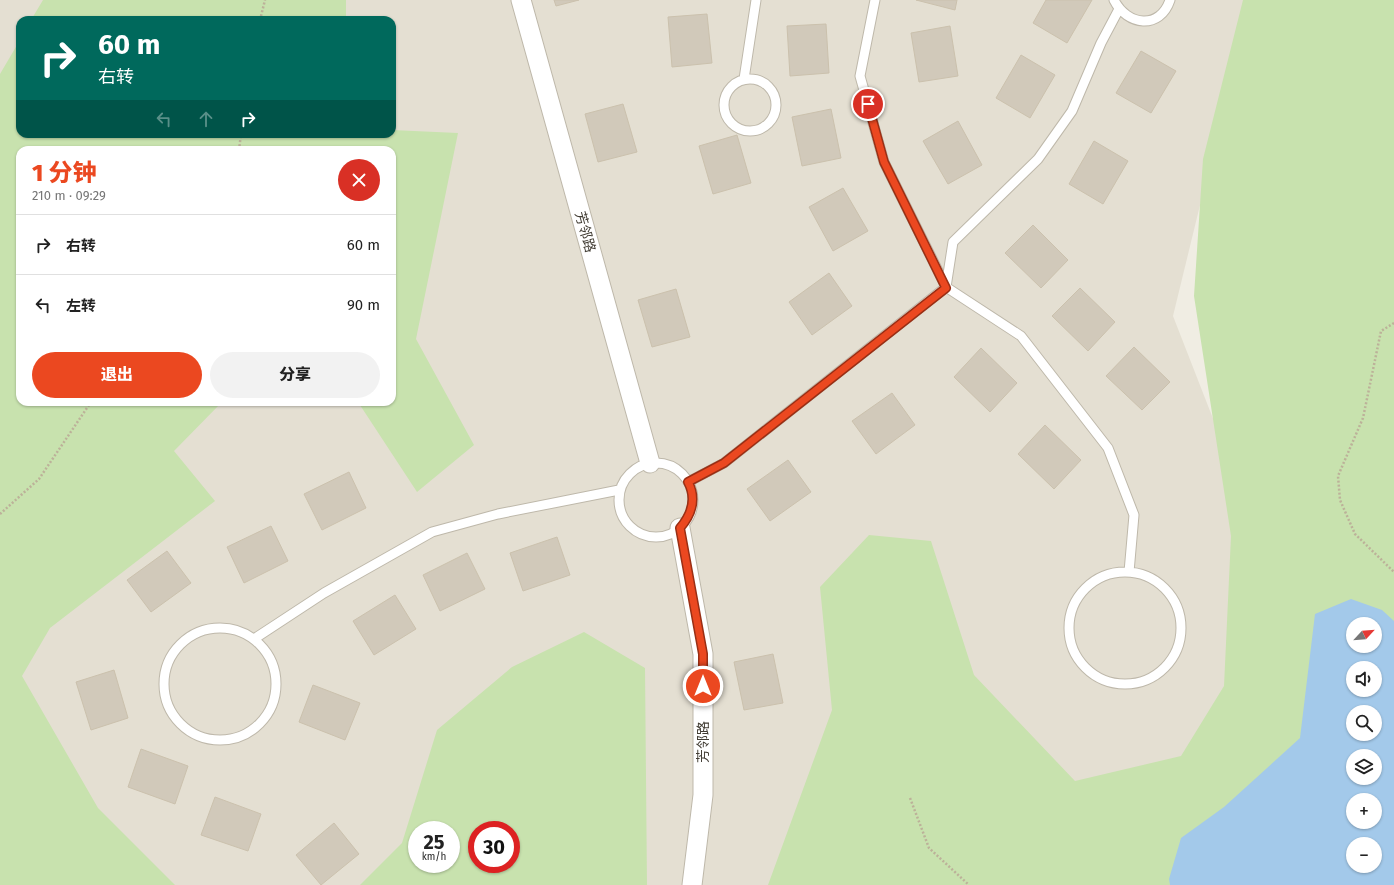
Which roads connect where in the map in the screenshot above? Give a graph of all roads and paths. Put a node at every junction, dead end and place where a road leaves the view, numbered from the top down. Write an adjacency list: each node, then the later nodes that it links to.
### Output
1 (265, 0): 8 (path)
2 (520, 0): 13 (street, 芳邻路)
3 (756, 0): 9 (lane)
4 (875, 0): 10 (lane)
5 (1114, 0): 7 (lane)
6 (1170, 0): 7 (lane)
7 (1119, 9): 10 (lane)
8 (261, 16)
9 (744, 79): 9 (lane)
10 (946, 288): 14 (lane); 18 (lane)
11 (1394, 323): 19 (path)
12 (88, 406): 16 (path)
13 (650, 463): 14 (lane); 15 (lane)
14 (688, 482): 17 (lane)
15 (620, 490): 17 (lane); 20 (lane)
16 (0, 514)
17 (680, 528): 22 (street, 芳邻路)
18 (1129, 572): 18 (lane)
19 (1394, 572)
20 (254, 638): 20 (lane)
21 (910, 798): 23 (path)
22 (692, 885)
23 (969, 885)

